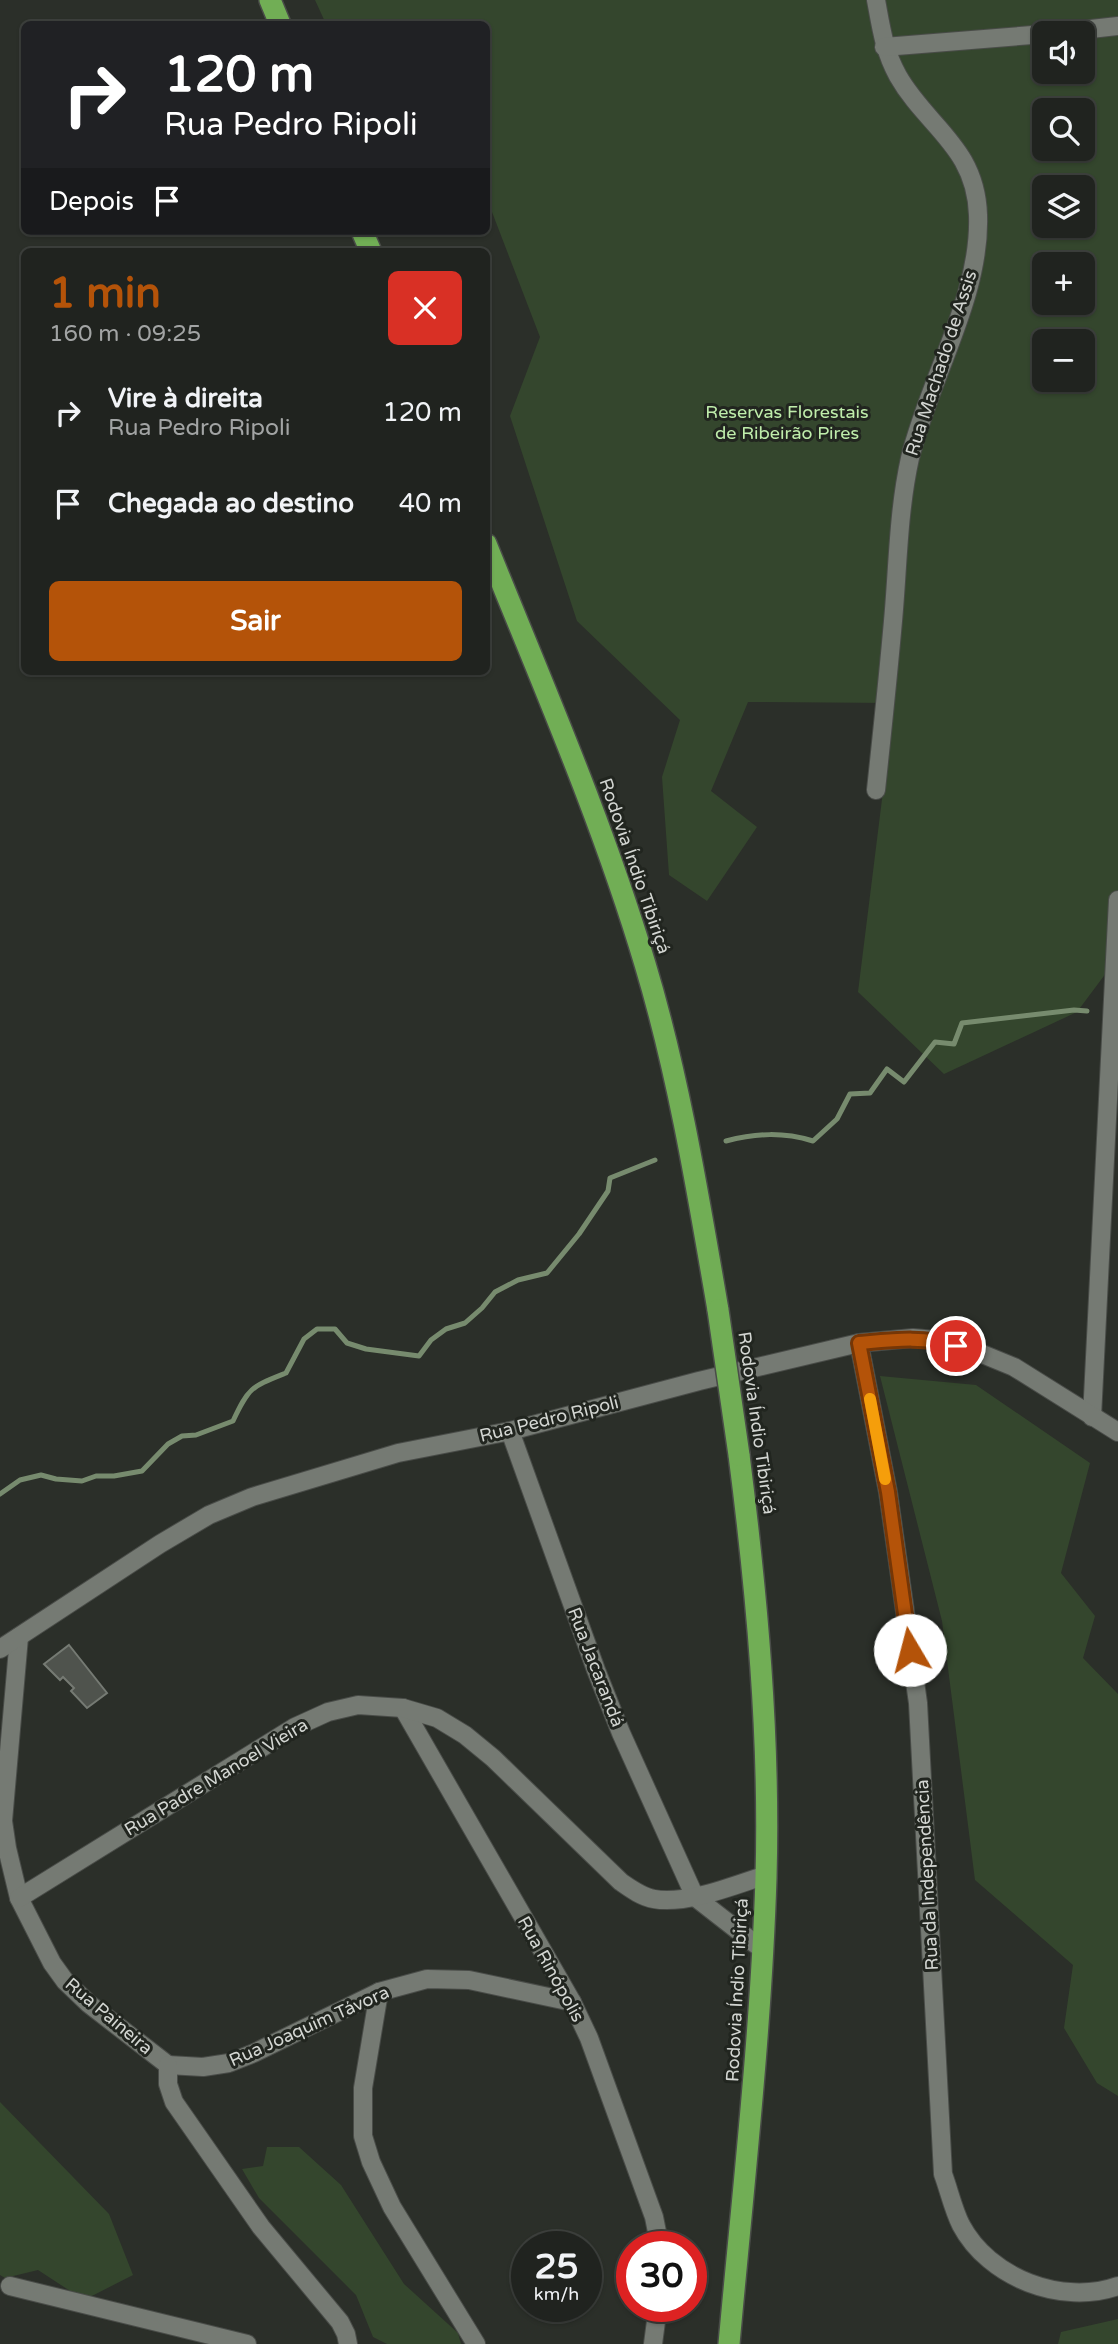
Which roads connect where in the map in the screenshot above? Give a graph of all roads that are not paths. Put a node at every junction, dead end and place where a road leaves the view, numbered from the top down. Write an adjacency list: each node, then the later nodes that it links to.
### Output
1 (270, 0): 3 (highway)
2 (876, 0): 7 (street, Rua Machado de Assis)
3 (279, 21)
4 (1118, 26): 5 (street)
5 (1095, 29)
6 (1032, 35): 7 (street)
7 (884, 47): 9 (street, Rua Machado de Assis)
8 (490, 554): 18 (highway, Rodovia Índio Tibiriçá, bridge)
9 (876, 790)
10 (1118, 900): 12 (street)
11 (859, 1343): 12 (street, Rua Pedro Ripoli); 13 (street, Rua Pedro Ripoli); 26 (street, Rua da Independência)
12 (1093, 1417): 14 (street, Rua Pedro Ripoli)
13 (510, 1431): 15 (street, Rua Pedro Ripoli); 19 (street, Rua Jacarandá)
14 (1118, 1432)
15 (19, 1637): 16 (street, Rua Pedro Ripoli); 20 (street, Rua Paineira)
16 (0, 1649)
17 (403, 1708): 19 (street, Rua Padre Manoel Vieira); 20 (street, Rua Padre Manoel Vieira); 23 (street, Rua Rinópolis)
18 (766, 1875): 19 (street, Rua Padre Manoel Vieira); 21 (highway, Rodovia Índio Tibiriçá)
19 (695, 1897): 21 (street)
20 (19, 1898): 24 (street, Rua Paineira)
21 (763, 1950): 33 (highway, Rodovia Índio Tibiriçá)
22 (379, 1992): 23 (street, Rua Joaquim Távora); 24 (street, Rua Joaquim Távora); 31 (street)
23 (572, 2002): 25 (street, Rua Rinópolis)
24 (169, 2065): 30 (street, Rua Paineira)
25 (657, 2231)
26 (1118, 2286)
27 (15, 2287): 29 (street)
28 (656, 2322): 32 (street)
29 (247, 2344)
30 (348, 2344)
31 (476, 2344)
32 (653, 2344)
33 (729, 2344)

